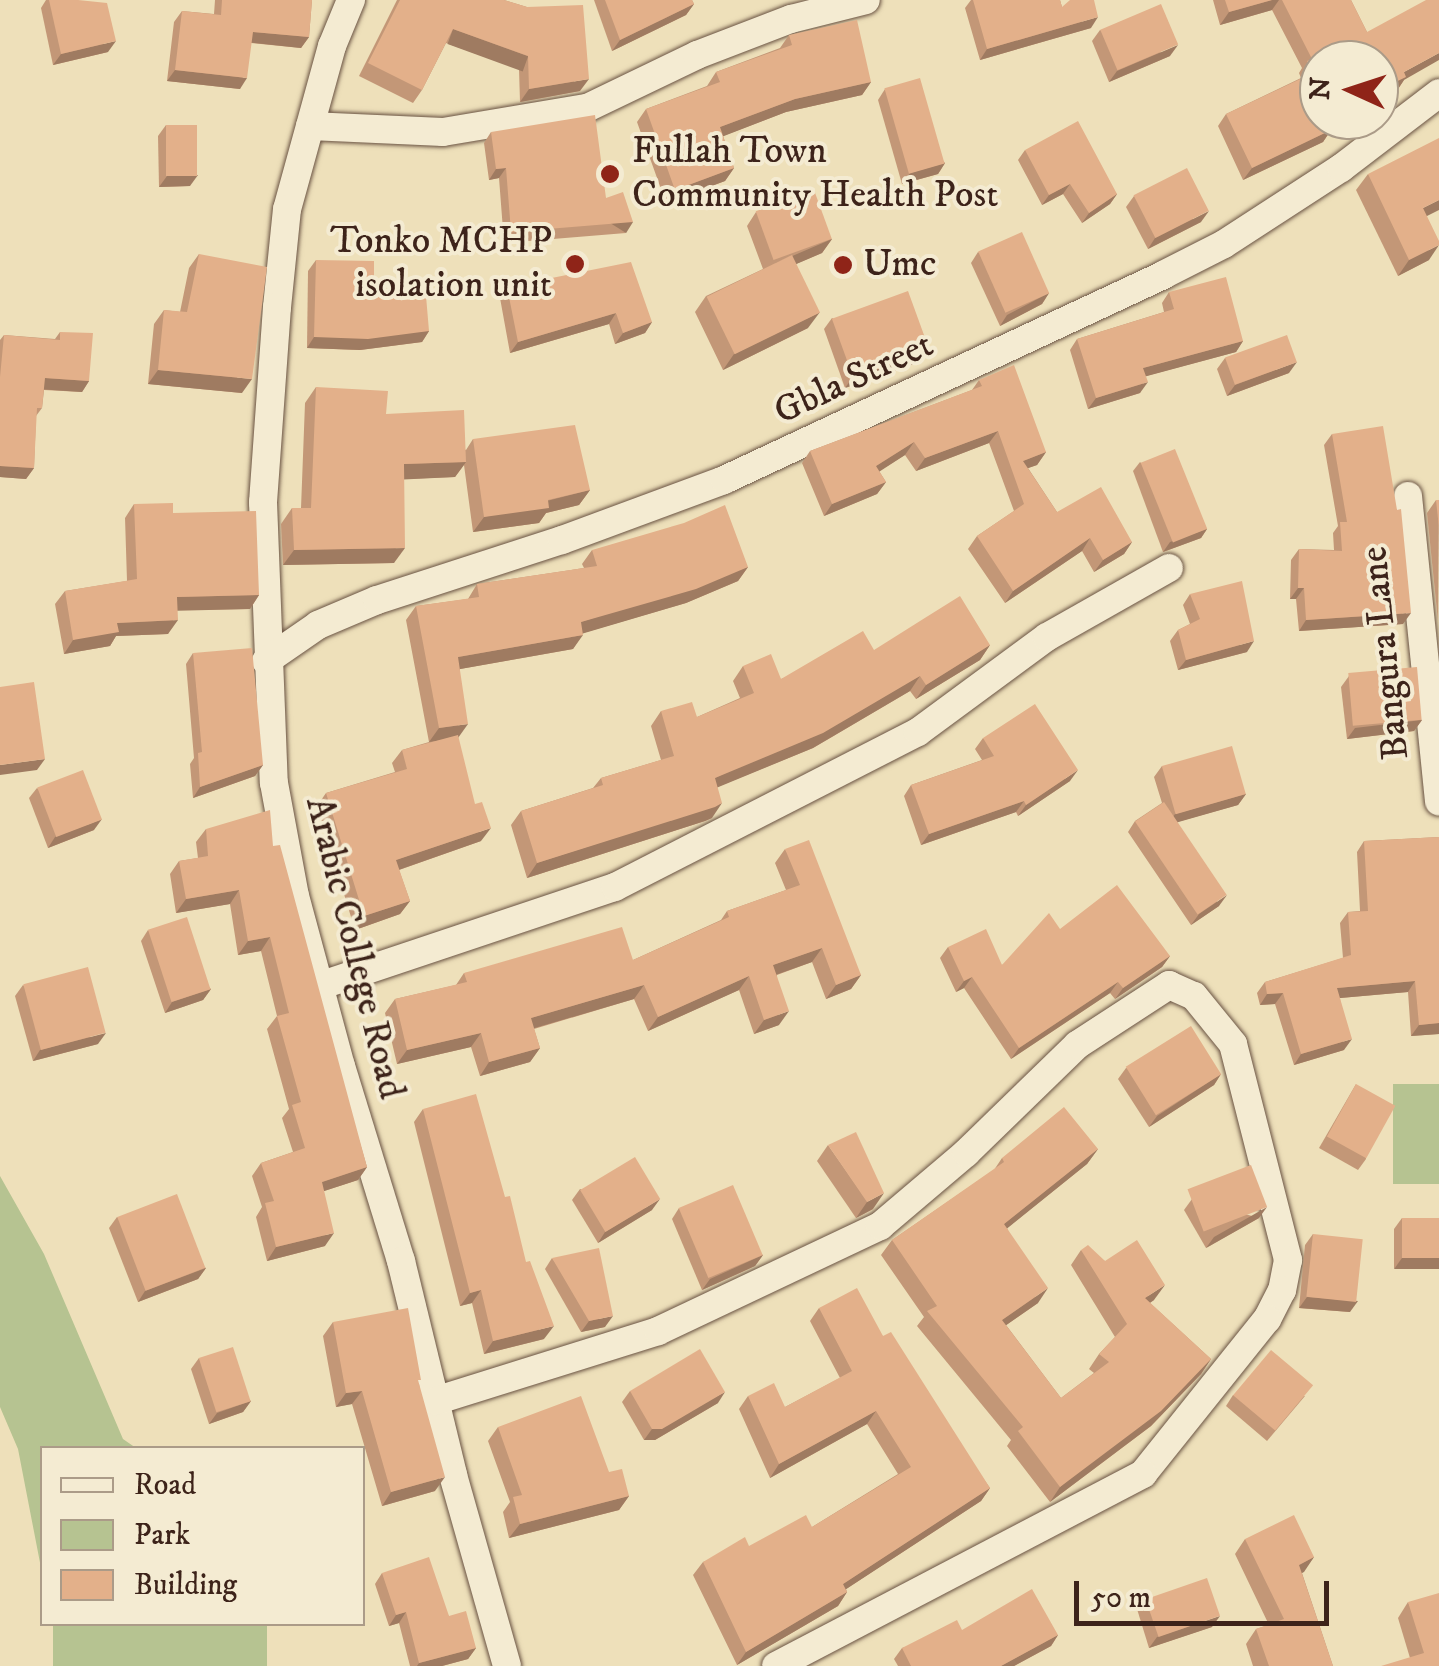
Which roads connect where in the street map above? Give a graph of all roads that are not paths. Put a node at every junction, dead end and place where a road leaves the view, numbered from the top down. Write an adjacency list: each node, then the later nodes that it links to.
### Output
1 (351, 0): 4 (street, Arabic College Road)
2 (866, 0): 4 (street)
3 (1439, 92): 7 (street, Gbla Street)
4 (310, 126): 7 (street, Arabic College Road)
5 (1408, 496): 8 (street, Bangura Lane)
6 (1169, 568): 9 (street)
7 (266, 661): 9 (street, Arabic College Road)
8 (1439, 802)
9 (319, 986): 10 (street, Arabic College Road)
10 (435, 1401): 11 (street, Arabic College Road); 12 (street)
11 (507, 1666)
12 (776, 1666)

